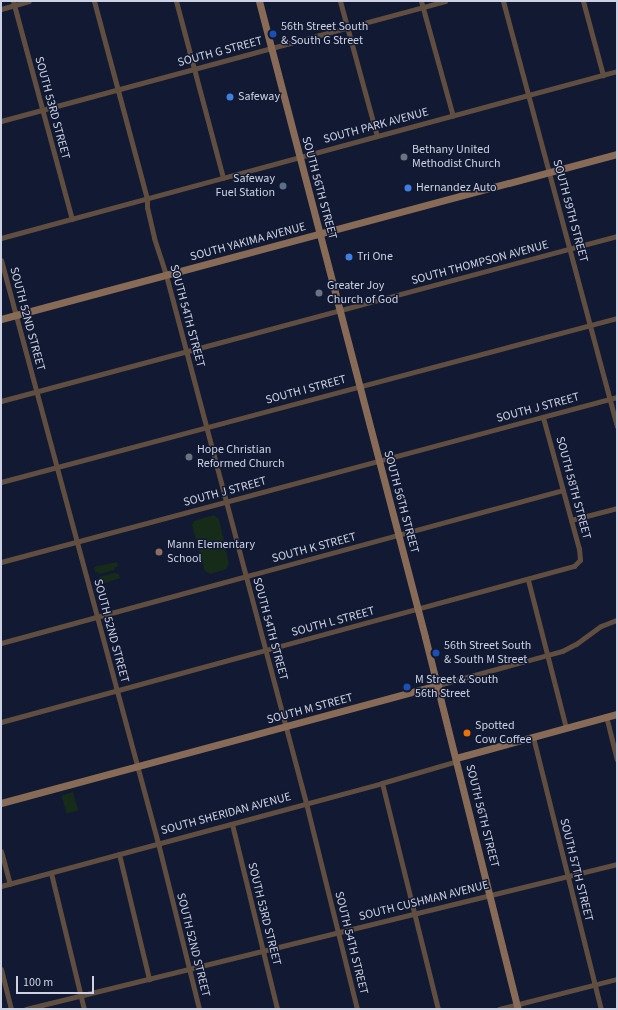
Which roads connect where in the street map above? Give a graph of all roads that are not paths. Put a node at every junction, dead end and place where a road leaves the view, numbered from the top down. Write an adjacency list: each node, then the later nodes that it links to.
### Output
1 (29, 1): 10 (street)
2 (94, 1): 18 (street, SOUTH 54TH STREET)
3 (176, 1): 15 (street)
4 (259, 1): 14 (main road, SOUTH 56TH STREET)
5 (340, 1): 13 (street)
6 (421, 1): 11 (street)
7 (444, 1): 11 (street, SOUTH G STREET)
8 (503, 1): 19 (street, SOUTH 59TH STREET)
9 (583, 1): 17 (street)
10 (13, 3): 12 (street); 20 (street, SOUTH 53RD STREET)
11 (423, 7): 13 (street, SOUTH G STREET); 21 (street)
12 (1, 9)
13 (347, 28): 14 (street, SOUTH G STREET); 23 (street)
14 (271, 48): 15 (street, SOUTH G STREET); 25 (main road, SOUTH 56TH STREET)
15 (194, 69): 18 (street, SOUTH G STREET); 27 (street)
16 (617, 71): 17 (street, SOUTH PARK AVENUE)
17 (603, 75): 19 (street, SOUTH PARK AVENUE)
18 (118, 90): 20 (street, SOUTH G STREET); 28 (street, SOUTH 54TH STREET)
19 (529, 95): 21 (street, SOUTH PARK AVENUE); 26 (street, SOUTH 59TH STREET)
20 (42, 110): 22 (street, SOUTH G STREET); 29 (street, SOUTH 53RD STREET)
21 (453, 116): 23 (street, SOUTH PARK AVENUE)
22 (1, 121)
23 (377, 136): 25 (street, SOUTH PARK AVENUE)
24 (617, 154): 26 (main road, SOUTH YAKIMA AVENUE)
25 (299, 157): 27 (street, SOUTH PARK AVENUE); 30 (main road, SOUTH 56TH STREET)
26 (549, 172): 30 (main road, SOUTH YAKIMA AVENUE); 33 (street, SOUTH 59TH STREET)
27 (223, 178): 28 (street, SOUTH PARK AVENUE)
28 (147, 199): 29 (street, SOUTH PARK AVENUE); 35 (street, SOUTH 54TH STREET)
29 (72, 219): 32 (street, SOUTH PARK AVENUE)
30 (319, 234): 35 (main road, SOUTH YAKIMA AVENUE); 36 (main road, SOUTH 56TH STREET)
31 (617, 236): 33 (street, SOUTH THOMPSON AVENUE)
32 (1, 238)
33 (570, 249): 36 (street, SOUTH THOMPSON AVENUE); 40 (street, SOUTH 59TH STREET)
34 (1, 260): 37 (street, SOUTH 52ND STREET)
35 (166, 275): 37 (main road, SOUTH YAKIMA AVENUE); 41 (street, SOUTH 54TH STREET)
36 (339, 310): 41 (street, SOUTH THOMPSON AVENUE); 42 (main road, SOUTH 56TH STREET)
37 (16, 315): 39 (main road, SOUTH YAKIMA AVENUE); 43 (street, SOUTH 52ND STREET)
38 (617, 318): 40 (street, SOUTH I STREET)
39 (1, 319)
40 (590, 325): 42 (street, SOUTH I STREET); 45 (street, SOUTH 59TH STREET)
41 (186, 352): 43 (street, SOUTH THOMPSON AVENUE); 49 (street, SOUTH 54TH STREET)
42 (359, 387): 49 (street, SOUTH I STREET); 50 (main road, SOUTH 56TH STREET)
43 (36, 392): 46 (street, SOUTH THOMPSON AVENUE); 51 (street, SOUTH 52ND STREET)
44 (617, 397): 45 (street, SOUTH J STREET)
45 (610, 399): 47 (street, SOUTH J STREET); 48 (street, SOUTH 59TH STREET)
46 (1, 401)
47 (543, 417): 50 (street, SOUTH J STREET); 53 (street, SOUTH 58TH STREET)
48 (617, 426)
49 (206, 427): 51 (street, SOUTH I STREET); 54 (street, SOUTH 54TH STREET)
50 (378, 460): 54 (street, SOUTH J STREET); 57 (main road, SOUTH 56TH STREET)
51 (57, 467): 52 (street, SOUTH I STREET); 58 (street, SOUTH 52ND STREET)
52 (1, 482)
53 (563, 490): 56 (street, SOUTH 58TH STREET); 57 (street, SOUTH K STREET)
54 (225, 502): 58 (street, SOUTH J STREET); 61 (street, SOUTH 54TH STREET)
55 (617, 508): 56 (street)
56 (571, 520): 60 (street, SOUTH 58TH STREET)
57 (398, 535): 61 (street, SOUTH K STREET); 63 (main road, SOUTH 56TH STREET)
58 (77, 542): 59 (street, SOUTH J STREET); 64 (street, SOUTH 52ND STREET)
59 (1, 562)
60 (576, 564): 62 (street, SOUTH L STREET)
61 (246, 576): 64 (street, SOUTH K STREET); 67 (street, SOUTH 54TH STREET)
62 (528, 580): 63 (street, SOUTH L STREET); 68 (street)
63 (418, 610): 67 (street, SOUTH L STREET); 69 (main road, SOUTH 56TH STREET)
64 (97, 616): 66 (street, SOUTH K STREET); 70 (street, SOUTH 52ND STREET)
65 (617, 620): 68 (street, SOUTH M STREET)
66 (1, 643)
67 (266, 651): 70 (street, SOUTH L STREET); 74 (street, SOUTH 54TH STREET)
68 (548, 656): 69 (street, SOUTH M STREET); 75 (street)
69 (438, 685): 74 (main road, SOUTH M STREET); 77 (main road, SOUTH 56TH STREET)
70 (117, 691): 73 (street, SOUTH L STREET); 79 (street, SOUTH 52ND STREET)
71 (617, 714): 72 (main road, SOUTH SHERIDAN AVENUE)
72 (606, 716): 75 (main road, SOUTH SHERIDAN AVENUE); 78 (street)
73 (1, 722)
74 (286, 726): 79 (main road, SOUTH M STREET); 82 (street, SOUTH 54TH STREET)
75 (566, 728): 76 (main road, SOUTH SHERIDAN AVENUE)
76 (533, 737): 77 (main road, SOUTH SHERIDAN AVENUE); 89 (street, SOUTH 57TH STREET)
77 (457, 759): 80 (street, SOUTH SHERIDAN AVENUE); 92 (main road, SOUTH 56TH STREET)
78 (617, 760)
79 (137, 766): 81 (main road, SOUTH M STREET); 84 (street, SOUTH 52ND STREET)
80 (382, 784): 82 (street, SOUTH SHERIDAN AVENUE); 93 (street)
81 (1, 803)
82 (306, 804): 83 (street, SOUTH SHERIDAN AVENUE); 94 (street, SOUTH 54TH STREET)
83 (232, 824): 84 (street, SOUTH SHERIDAN AVENUE); 95 (street, SOUTH 53RD STREET)
84 (158, 844): 86 (street, SOUTH SHERIDAN AVENUE); 97 (street, SOUTH 52ND STREET)
85 (1, 851): 90 (street)
86 (119, 854): 88 (street, SOUTH SHERIDAN AVENUE); 98 (street)
87 (617, 864): 89 (street, SOUTH CUSHMAN AVENUE)
88 (51, 872): 90 (street, SOUTH SHERIDAN AVENUE); 101 (street)
89 (568, 876): 92 (street, SOUTH CUSHMAN AVENUE); 100 (street, SOUTH 57TH STREET)
90 (10, 884): 91 (street, SOUTH SHERIDAN AVENUE)
91 (1, 886)
92 (490, 895): 93 (street, SOUTH CUSHMAN AVENUE); 102 (main road, SOUTH 56TH STREET)
93 (414, 914): 94 (street, SOUTH CUSHMAN AVENUE); 109 (street)
94 (338, 933): 95 (street, SOUTH CUSHMAN AVENUE); 108 (street, SOUTH 54TH STREET)
95 (263, 952): 97 (street, SOUTH CUSHMAN AVENUE); 107 (street, SOUTH 53RD STREET)
96 (1, 969): 103 (street)
97 (189, 969): 98 (street, SOUTH CUSHMAN AVENUE); 106 (street, SOUTH 52ND STREET)
98 (149, 979): 101 (street, SOUTH CUSHMAN AVENUE)
99 (617, 979): 100 (street)
100 (595, 985): 102 (street); 111 (street, SOUTH 57TH STREET)
101 (81, 996): 104 (street, SOUTH CUSHMAN AVENUE); 105 (street)
102 (518, 1007): 110 (street)
103 (11, 1009)
104 (26, 1009)
105 (84, 1009)
106 (199, 1009)
107 (277, 1009)
108 (357, 1009)
109 (438, 1009)
110 (499, 1009)
111 (601, 1009)

